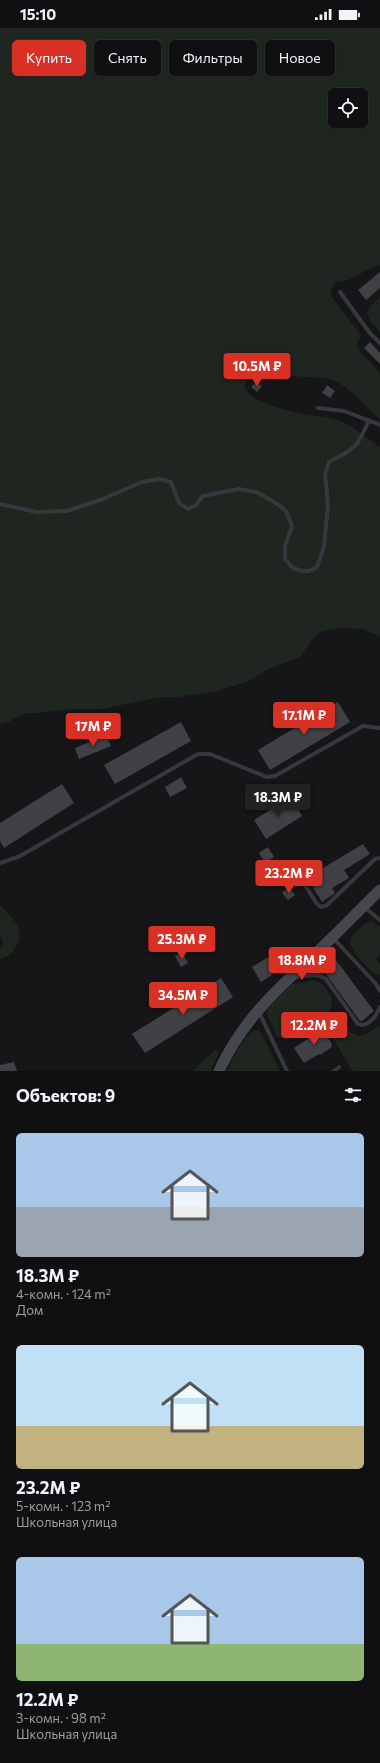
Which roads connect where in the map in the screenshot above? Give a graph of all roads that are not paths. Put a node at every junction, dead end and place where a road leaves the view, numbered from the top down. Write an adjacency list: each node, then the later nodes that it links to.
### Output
1 (340, 292): 2 (lane)
2 (380, 343)
3 (318, 408): 4 (lane)
4 (368, 420): 5 (lane); 6 (lane)
5 (380, 424)
6 (0, 504)
7 (380, 728): 9 (lane)
8 (380, 858): 10 (lane)
9 (0, 863)
10 (299, 876)
11 (380, 890): 12 (main road)
12 (363, 906): 13 (lane); 14 (main road)
13 (379, 918)
14 (332, 937): 15 (main road); 17 (lane)
15 (287, 979): 19 (lane); 20 (main road)
16 (380, 981): 17 (lane)
17 (376, 984): 18 (lane)
18 (380, 991)
19 (380, 1007)
20 (258, 1010): 22 (main road); 23 (lane)
21 (339, 1067): 24 (lane)
22 (219, 1071)
23 (287, 1071)
24 (334, 1071)

